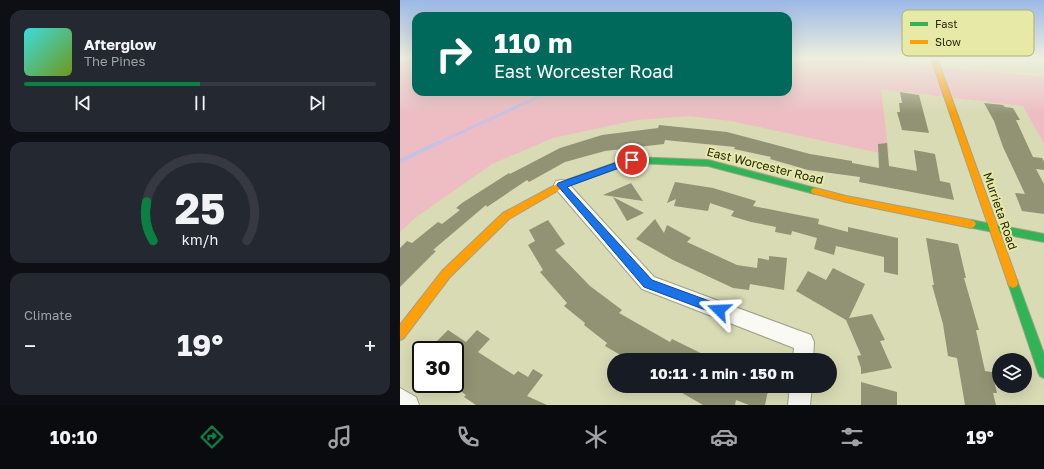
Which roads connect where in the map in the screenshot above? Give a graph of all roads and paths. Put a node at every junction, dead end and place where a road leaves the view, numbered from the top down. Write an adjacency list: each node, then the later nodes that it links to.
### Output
1 (941, 77): 3 (street, Murrieta Road)
2 (561, 185): 3 (street, East Worcester Road); 5 (street, East Worcester Road); 6 (street)
3 (994, 229): 4 (street, East Worcester Road); 7 (street, Murrieta Road)
4 (1044, 238)
5 (400, 334)
6 (803, 353)
7 (1044, 372)
8 (800, 393): 11 (street)
9 (400, 400): 10 (street)
10 (408, 405)
11 (799, 405)

